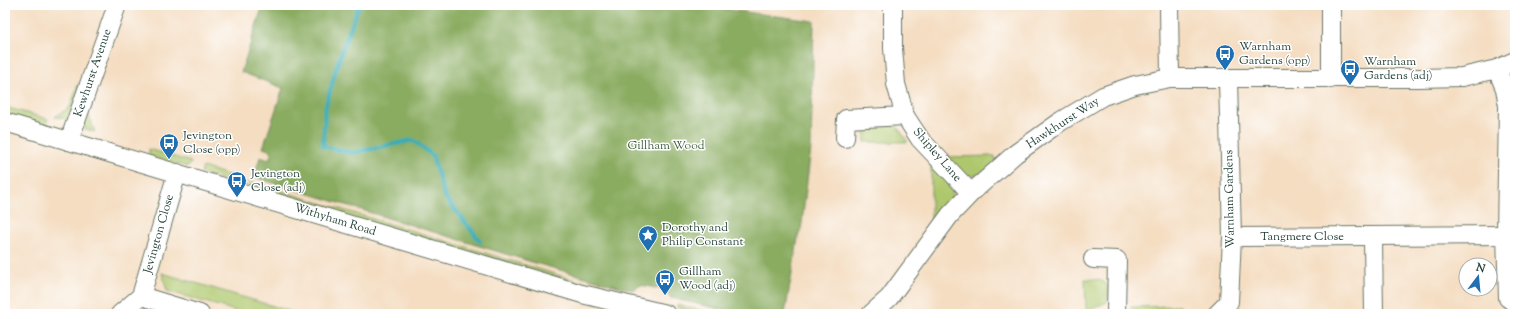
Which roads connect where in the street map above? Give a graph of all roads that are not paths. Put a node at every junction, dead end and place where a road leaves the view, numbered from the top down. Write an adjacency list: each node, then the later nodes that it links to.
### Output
1 (117, 5): 14 (street, Kewhurst Avenue)
2 (894, 5): 11 (street, Shipley Lane)
3 (1169, 5): 7 (street)
4 (1331, 5): 8 (street)
5 (1515, 60): 6 (street, Hawkhurst Way)
6 (1497, 70): 8 (street, Hawkhurst Way); 10 (street)
7 (1170, 78): 9 (street, Hawkhurst Way); 16 (street, Hawkhurst Way)
8 (1331, 78): 9 (street, Hawkhurst Way)
9 (1228, 79): 18 (street, Warnham Gardens)
10 (1511, 106): 17 (street)
11 (905, 116): 13 (street, Shipley Lane); 16 (street, Shipley Lane)
12 (5, 122): 14 (street, Withyham Road)
13 (845, 138)
14 (69, 141): 15 (street, Withyham Road)
15 (177, 173): 21 (street, Jevington Close); 25 (street, Withyham Road)
16 (972, 193): 26 (street, Hawkhurst Way)
17 (1506, 235): 19 (street, Tangmere Close); 22 (street)
18 (1232, 237): 19 (street, Tangmere Close); 28 (street, Warnham Gardens)
19 (1373, 237): 29 (street)
20 (1093, 259): 27 (street)
21 (141, 296): 23 (street); 24 (street)
22 (1515, 304)
23 (120, 314)
24 (200, 314)
25 (666, 314)
26 (871, 314)
27 (1116, 314)
28 (1217, 314)
29 (1374, 314)

